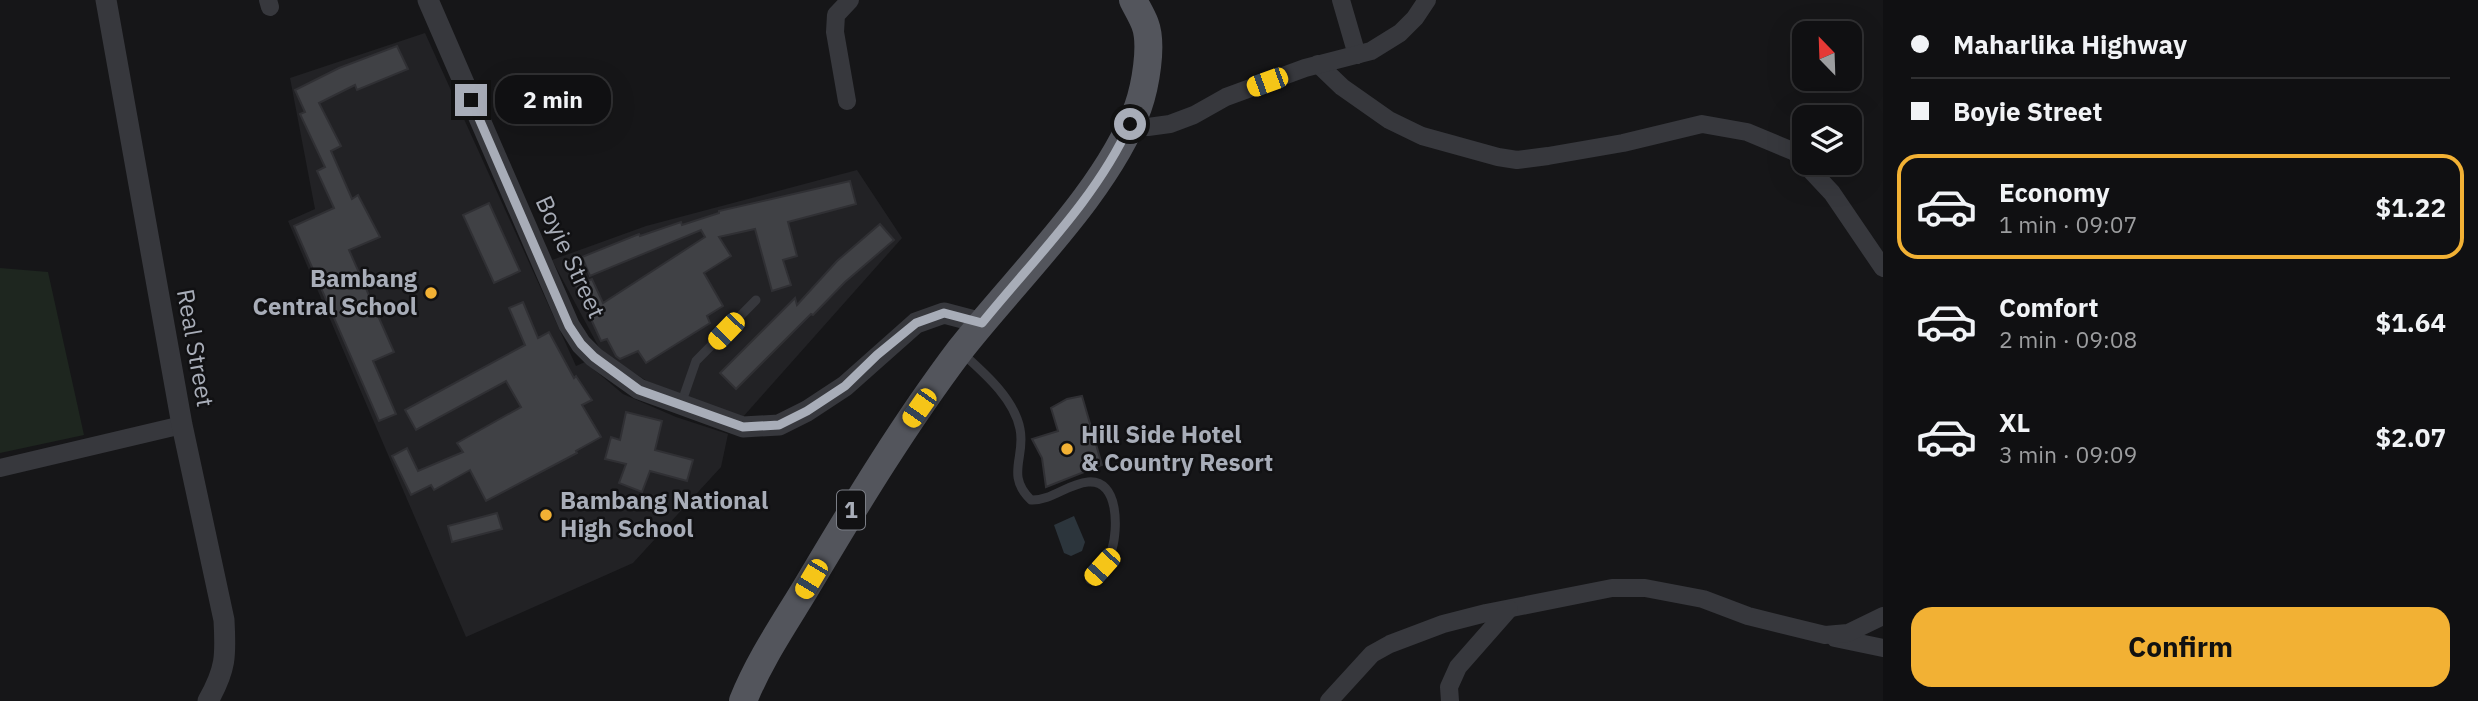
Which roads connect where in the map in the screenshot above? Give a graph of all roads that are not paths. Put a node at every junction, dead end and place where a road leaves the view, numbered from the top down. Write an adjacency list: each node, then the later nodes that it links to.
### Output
1 (106, 0): 18 (street, Real Street)
2 (428, 0): 17 (street, Boyie Street)
3 (850, 0): 9 (street)
4 (1133, 0): 10 (main road, 1)
5 (1341, 0): 7 (street)
6 (1427, 0): 7 (street)
7 (1357, 55): 8 (street)
8 (1318, 64): 10 (street); 11 (street)
9 (847, 101)
10 (1130, 124): 15 (main road, 1)
11 (1792, 151)
12 (1815, 175): 13 (street)
13 (1883, 268)
14 (756, 300): 17 (lane)
15 (982, 323): 16 (main road, 1); 17 (street, Boyie Street)
16 (960, 351): 20 (lane); 26 (main road, 1)
17 (680, 406)
18 (182, 425): 19 (street); 25 (street, Real Street)
19 (0, 468)
20 (1090, 580)
21 (1509, 609): 23 (street); 27 (street); 28 (street)
22 (1883, 616): 23 (street)
23 (1825, 635): 24 (street)
24 (1883, 648)
25 (208, 701)
26 (743, 701)
27 (1329, 701)
28 (1450, 701)

